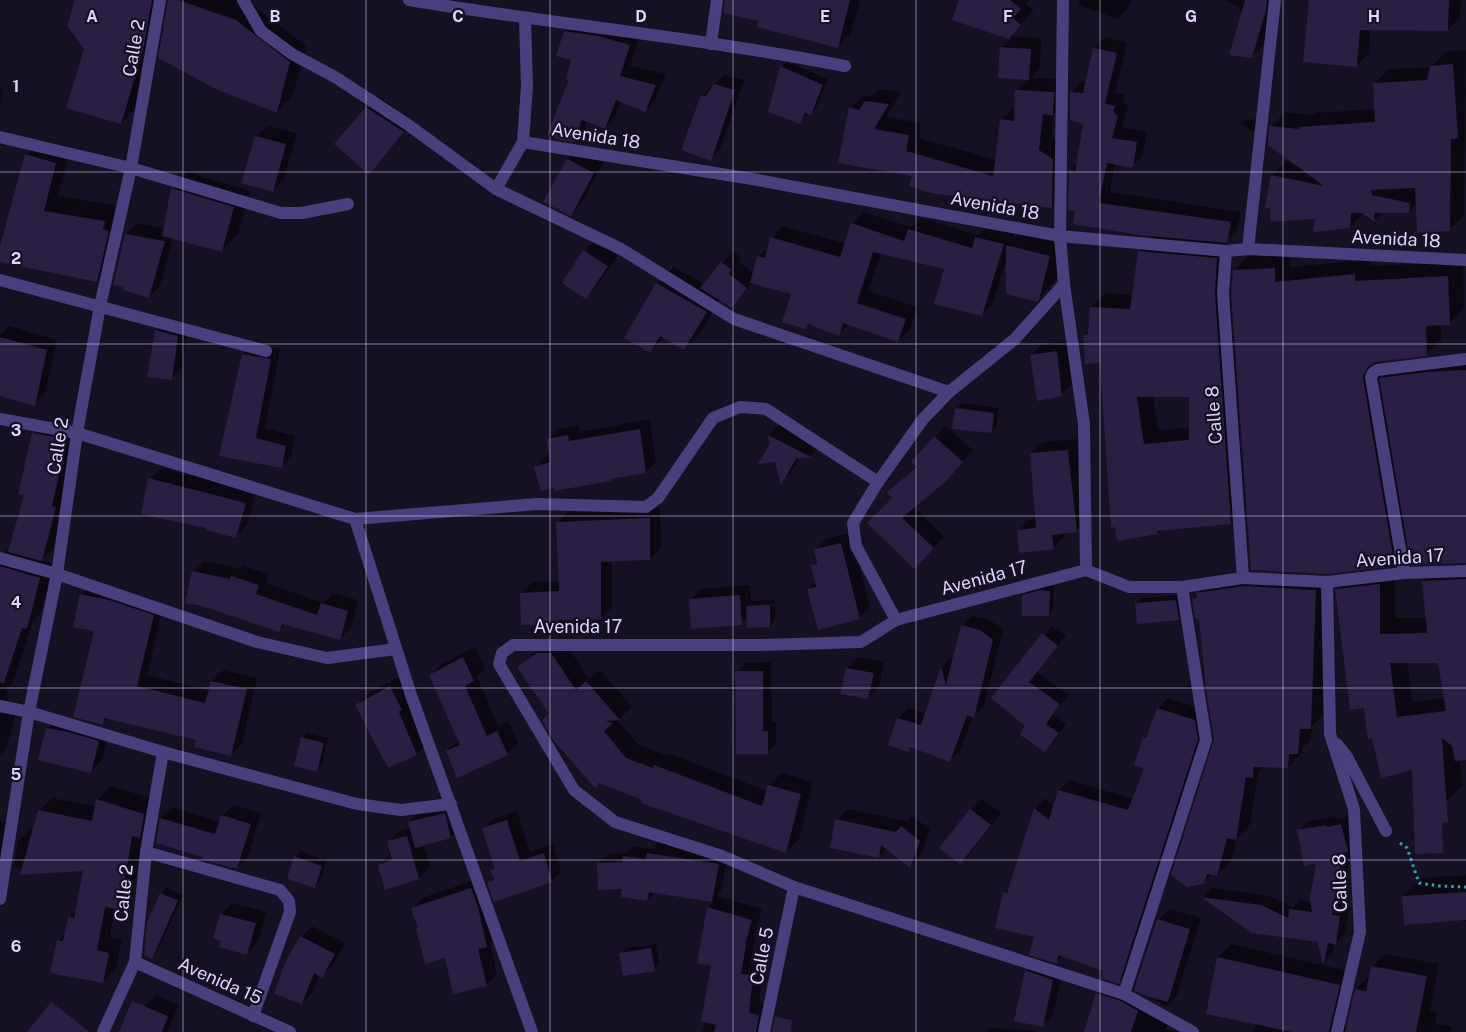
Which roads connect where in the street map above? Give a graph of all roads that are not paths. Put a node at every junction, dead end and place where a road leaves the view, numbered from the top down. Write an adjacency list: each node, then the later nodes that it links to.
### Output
1 (160, 0): 12 (street, Calle 2)
2 (243, 0): 13 (street)
3 (409, 0): 7 (street)
4 (717, 0): 8 (street)
5 (1063, 0): 15 (street)
6 (1275, 0): 16 (street)
7 (526, 19): 8 (street); 11 (street)
8 (711, 44): 9 (street)
9 (845, 66)
10 (0, 136): 12 (street)
11 (523, 142): 13 (street); 15 (street, Avenida 18)
12 (131, 168): 14 (street); 21 (street, Calle 2)
13 (496, 189): 24 (street)
14 (348, 204)
15 (1060, 236): 17 (street, Avenida 18); 20 (street)
16 (1248, 249): 17 (street, Avenida 18); 18 (street, Avenida 18)
17 (1226, 251): 34 (street, Calle 8)
18 (1466, 260)
19 (0, 280): 21 (street)
20 (1064, 284): 24 (street); 30 (street)
21 (100, 306): 22 (street); 26 (street, Calle 2)
22 (266, 351)
23 (1466, 359): 32 (street)
24 (949, 392): 27 (street)
25 (0, 419): 26 (street)
26 (77, 433): 28 (street); 33 (street, Calle 2)
27 (878, 482): 28 (street); 37 (street)
28 (355, 519): 38 (street)
29 (0, 558): 33 (street)
30 (1086, 570): 36 (street, Avenida 17); 37 (street, Avenida 17)
31 (1466, 571): 32 (street, Avenida 17)
32 (1404, 573): 35 (street, Avenida 17)
33 (57, 574): 38 (street); 40 (street, Calle 2)
34 (1243, 578): 35 (street, Avenida 17); 36 (street, Avenida 17)
35 (1327, 582): 41 (street, Calle 8)
36 (1182, 587): 49 (street)
37 (896, 620): 46 (street, Avenida 17)
38 (396, 649): 43 (street)
39 (0, 706): 40 (street)
40 (29, 712): 42 (street); 47 (street, Calle 2)
41 (1330, 734): 44 (street); 57 (street, Calle 8)
42 (163, 752): 43 (street); 45 (street, Calle 2)
43 (451, 804): 54 (street)
44 (1386, 831)
45 (146, 852): 48 (street, Calle 2); 50 (street)
46 (794, 887): 49 (street); 55 (street, Calle 5)
47 (0, 899)
48 (135, 962): 50 (street, Avenida 15); 52 (street, Calle 2)
49 (1124, 994): 56 (street)
50 (253, 1016): 51 (street, Avenida 15)
51 (263, 1027): 53 (street, Avenida 15)
52 (103, 1032)
53 (290, 1032)
54 (532, 1032)
55 (764, 1032)
56 (1193, 1032)
57 (1337, 1032)

